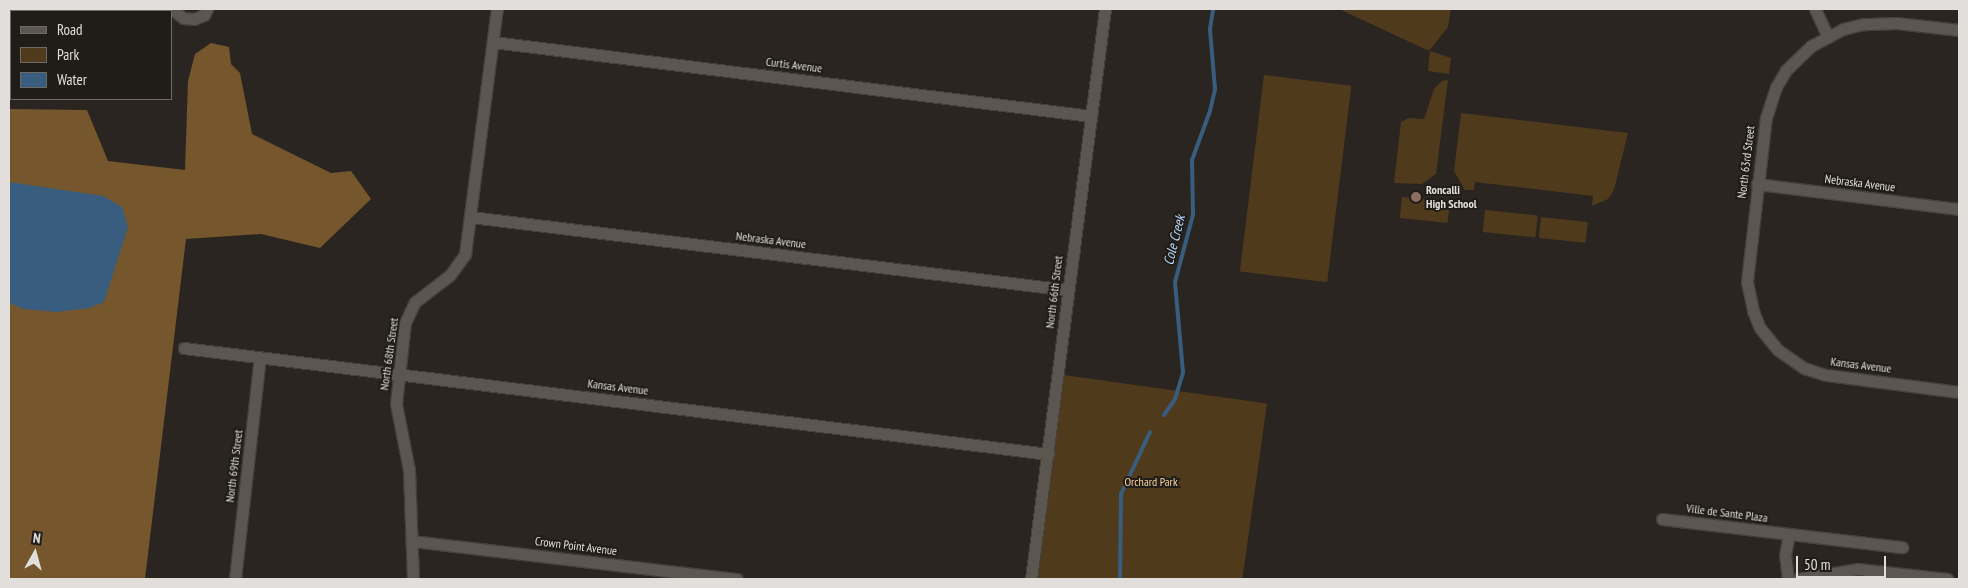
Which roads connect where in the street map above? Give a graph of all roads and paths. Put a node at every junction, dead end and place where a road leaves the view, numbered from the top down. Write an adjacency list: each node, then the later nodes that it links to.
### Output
1 (172, 9): 2 (street)
2 (207, 9)
3 (497, 9): 8 (street, North 68th Street)
4 (1105, 9): 9 (street, North 66th Street)
5 (1815, 9): 7 (street)
6 (1959, 30): 7 (street)
7 (1828, 37): 10 (street, North 63rd Street)
8 (493, 42): 9 (street, Curtis Avenue); 12 (street, North 68th Street)
9 (1091, 116): 13 (street, North 66th Street)
10 (1757, 184): 11 (street, Nebraska Avenue); 14 (street, North 63rd Street)
11 (1959, 209)
12 (471, 217): 13 (street, Nebraska Avenue); 17 (street, North 68th Street)
13 (1068, 290): 19 (street, North 66th Street)
14 (1769, 341): 18 (street, Kansas Avenue)
15 (184, 348): 16 (street, Kansas Avenue)
16 (260, 357): 17 (street, Kansas Avenue); 24 (street, North 69th Street)
17 (398, 374): 19 (street, Kansas Avenue); 22 (street, North 68th Street)
18 (1959, 392)
19 (1048, 454): 27 (street, North 66th Street)
20 (1662, 519): 21 (street, Ville de Sante Plaza)
21 (1789, 534): 23 (street, Ville de Sante Plaza); 28 (street)
22 (412, 541): 25 (street, North 68th Street); 26 (street, Crown Point Avenue)
23 (1902, 548)
24 (235, 579)
25 (413, 579)
26 (737, 579)
27 (1031, 579)
28 (1788, 579)
29 (1798, 579): 30 (street)
30 (1947, 579)

